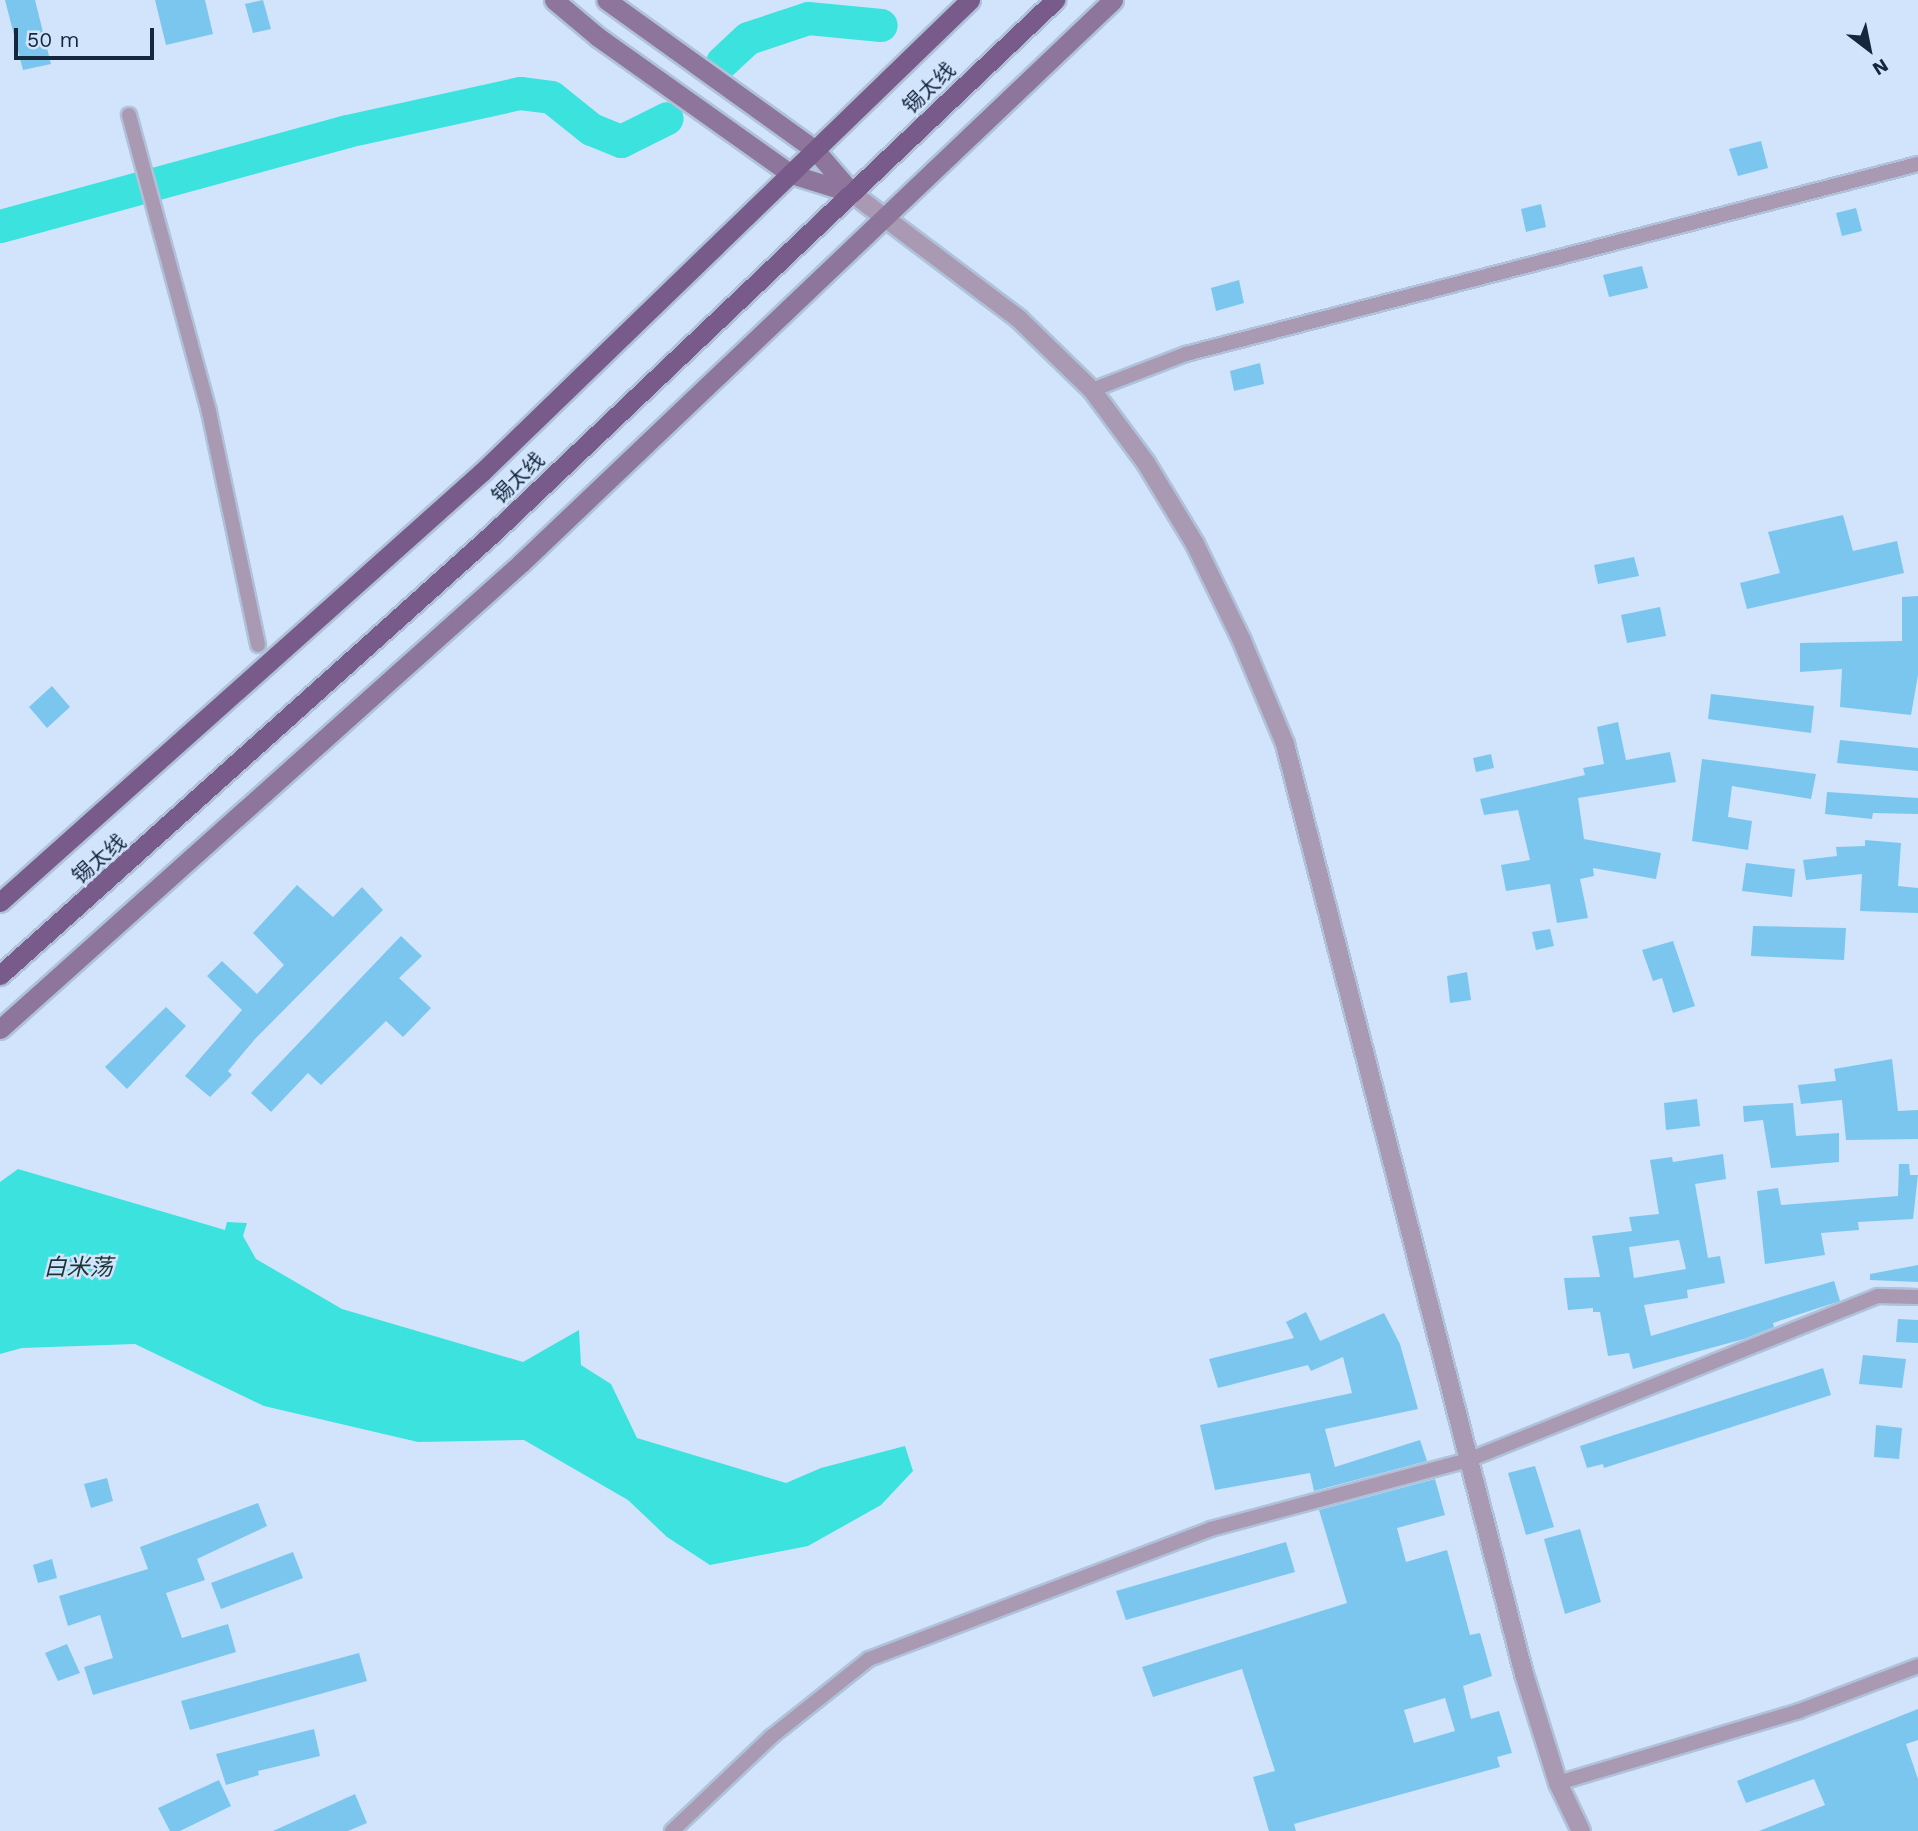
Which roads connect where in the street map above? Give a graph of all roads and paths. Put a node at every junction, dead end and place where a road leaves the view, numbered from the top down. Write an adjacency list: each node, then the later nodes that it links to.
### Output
1 (554, 0): 9 (main road)
2 (606, 0): 7 (main road)
3 (970, 0): 7 (main road, 锡太线)
4 (1055, 0): 10 (main road, 锡太线)
5 (1113, 0): 11 (main road)
6 (129, 115): 13 (street)
7 (815, 150): 9 (main road, 锡太线); 10 (main road)
8 (1918, 164): 12 (street)
9 (791, 174): 10 (main road); 14 (main road, 锡太线)
10 (852, 193): 11 (street); 15 (main road, 锡太线)
11 (885, 217): 12 (street); 16 (main road)
12 (1091, 390): 18 (street)
13 (258, 645)
14 (0, 902)
15 (0, 975)
16 (0, 1029)
17 (1918, 1297): 18 (street)
18 (1468, 1460): 20 (street); 21 (street)
19 (1918, 1666): 20 (street)
20 (1558, 1783): 22 (street)
21 (672, 1831)
22 (1581, 1831)

